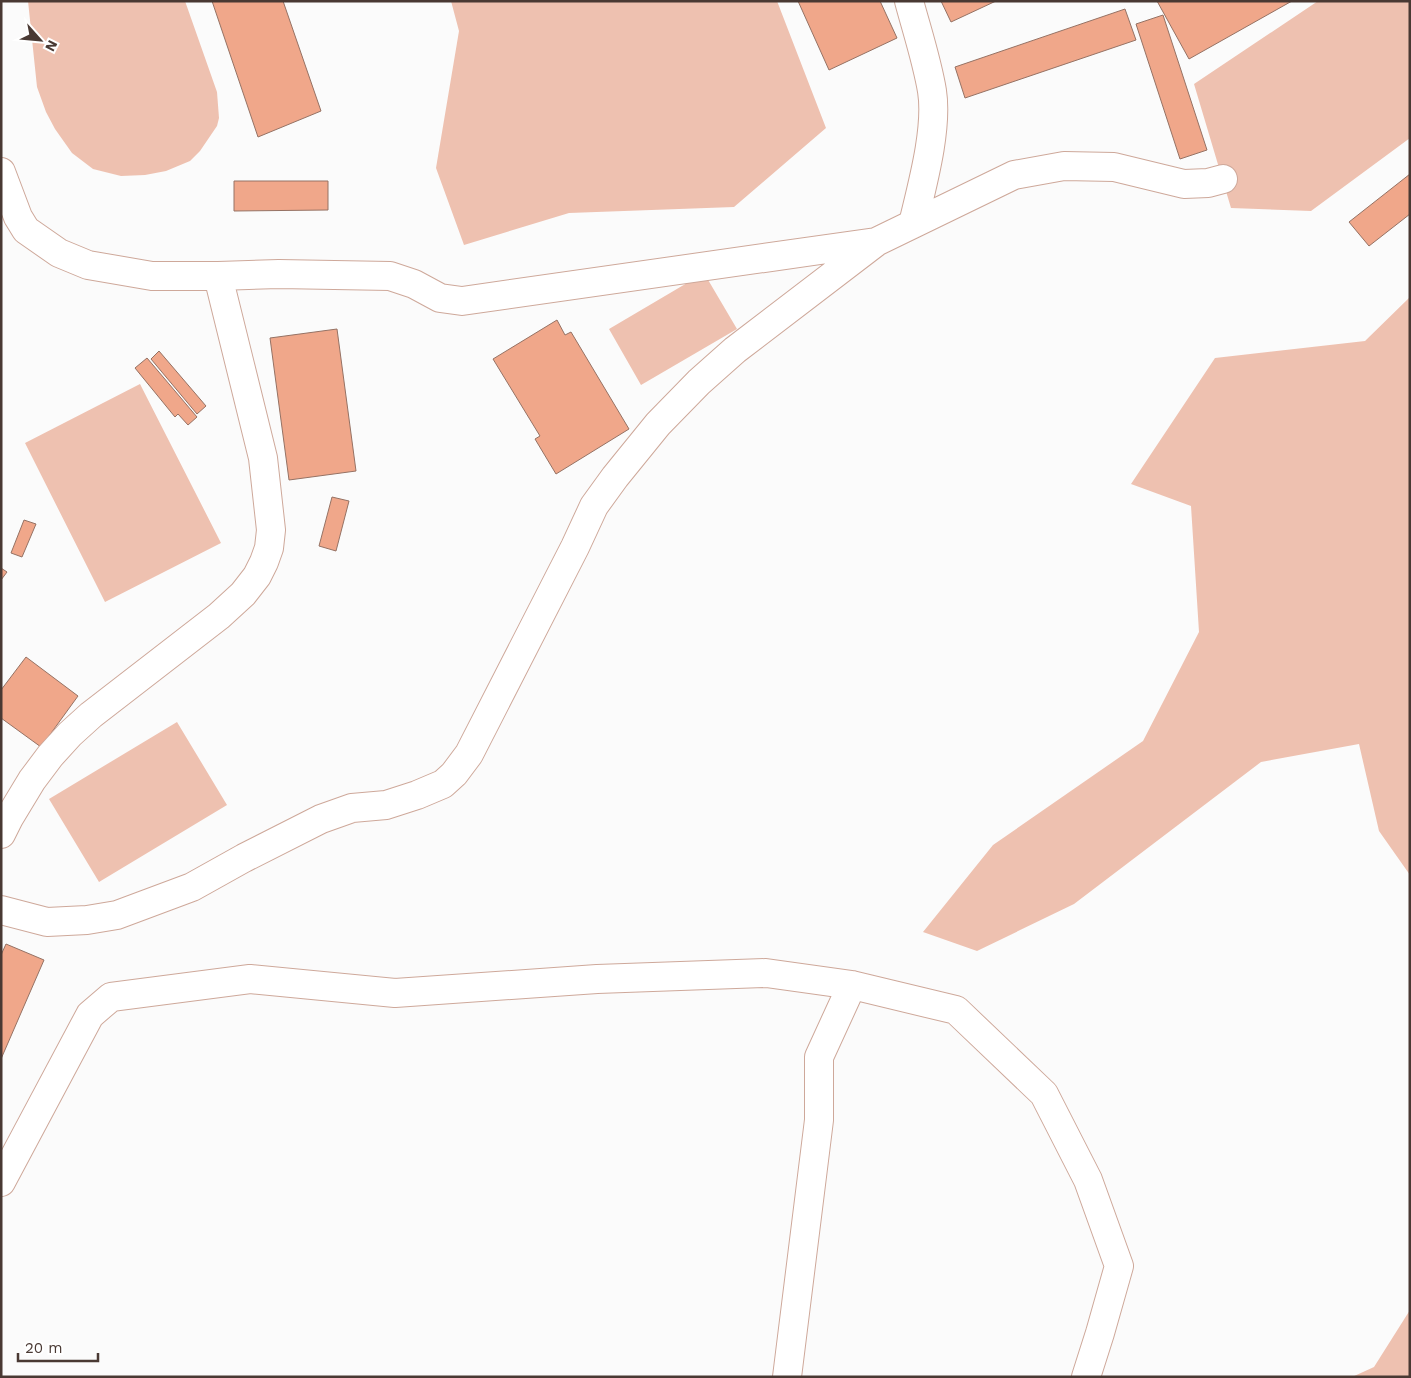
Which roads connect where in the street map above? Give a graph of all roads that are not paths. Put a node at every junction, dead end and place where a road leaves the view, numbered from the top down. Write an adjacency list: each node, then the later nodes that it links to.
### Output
1 (908, 1): 4 (street)
2 (1, 172): 6 (street)
3 (1223, 179): 4 (street)
4 (913, 224): 5 (street)
5 (876, 242): 6 (street); 8 (street)
6 (218, 276): 7 (street)
7 (1, 834)
8 (1, 910)
9 (852, 985): 10 (street); 11 (street); 12 (street)
10 (1, 1182)
11 (787, 1377)
12 (1086, 1377)

